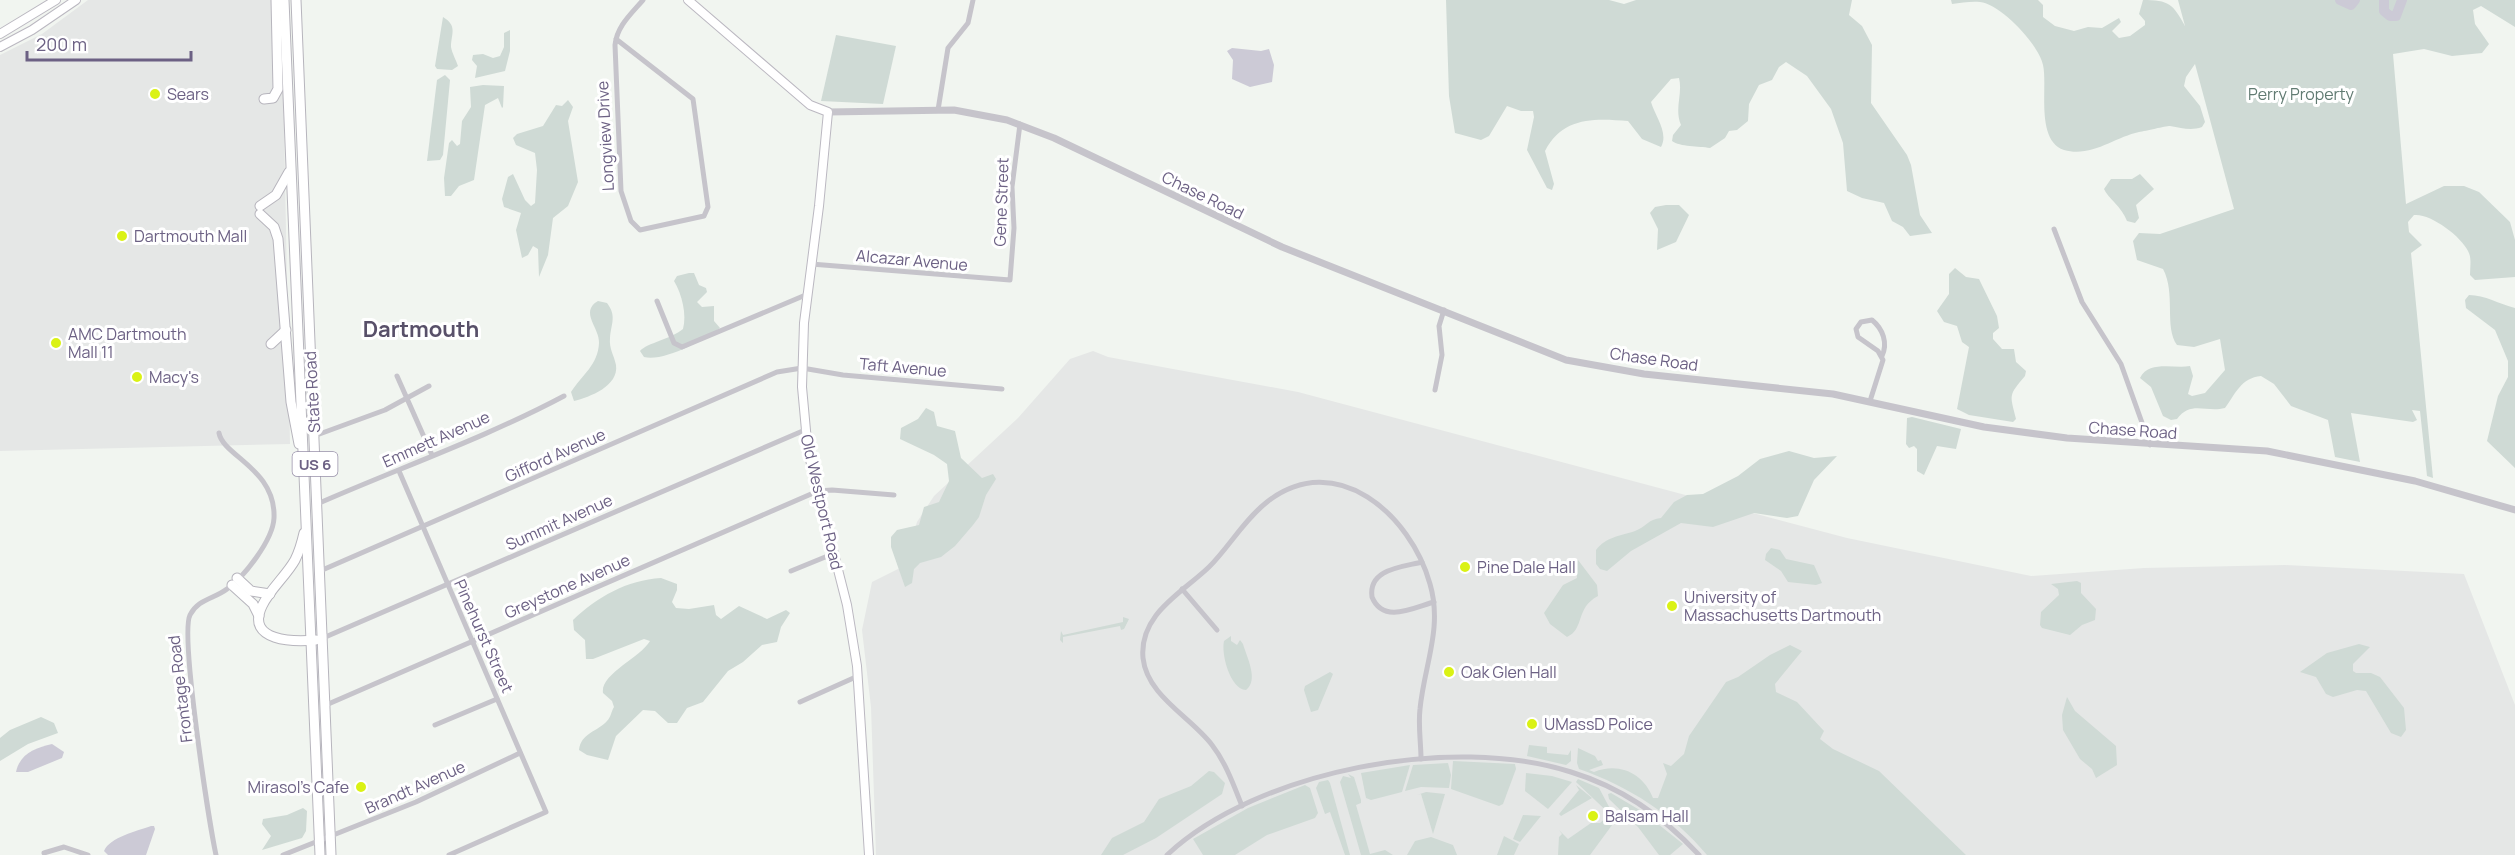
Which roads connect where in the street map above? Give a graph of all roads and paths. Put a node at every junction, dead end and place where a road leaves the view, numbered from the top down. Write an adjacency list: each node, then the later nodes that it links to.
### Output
1 (56, 0): 9 (main road)
2 (76, 0): 11 (main road)
3 (276, 0): 12 (main road)
4 (284, 0): 16 (main road, State Road / US 6)
5 (296, 0): 38 (main road, State Road / US 6)
6 (643, 0): 10 (street)
7 (688, 0): 14 (main road)
8 (973, 0): 13 (street)
9 (0, 34)
10 (616, 39): 10 (street, Longview Drive)
11 (0, 47)
12 (264, 99)
13 (938, 110): 14 (street, Chase Road); 15 (street, Chase Road)
14 (828, 112): 19 (main road, Old Westport Road)
15 (1020, 124): 20 (street, Gene Street); 24 (street, Chase Road)
16 (290, 170): 18 (main road, State Road / US 6); 23 (main road)
17 (2054, 229): 39 (street)
18 (294, 247): 23 (main road); 41 (main road, State Road / US 6)
19 (812, 264): 20 (street, Alcazar Avenue); 21 (main road, Old Westport Road)
20 (1010, 280)
21 (808, 294): 22 (street); 28 (main road, Old Westport Road)
22 (657, 301)
23 (284, 306): 25 (main road)
24 (1444, 310): 32 (street); 35 (street, Chase Road)
25 (286, 330): 26 (main road); 26 (main road)
26 (288, 353): 41 (main road)
27 (1882, 356): 27 (street); 35 (street)
28 (802, 368): 31 (street, Taft Avenue); 36 (main road, Old Westport Road); 48 (street, Gifford Avenue)
29 (397, 376): 34 (street)
30 (429, 386): 34 (street)
31 (1002, 389)
32 (1435, 390)
33 (564, 396): 40 (street, Emmett Avenue)
34 (406, 399): 38 (street); 40 (street)
35 (1870, 401): 39 (street, Chase Road)
36 (805, 430): 43 (main road, Old Westport Road); 54 (street, Summit Avenue)
37 (219, 433): 53 (street, Frontage Road)
38 (314, 436): 45 (main road, State Road / US 6)
39 (2150, 445): 46 (street, Chase Road)
40 (432, 455): 42 (street, Emmett Avenue)
41 (304, 470): 47 (main road, State Road / US 6)
42 (399, 471): 45 (street, Emmett Avenue); 48 (street, Pinehurst Street)
43 (818, 491): 44 (street); 49 (main road, Old Westport Road); 62 (street, Greystone Avenue)
44 (894, 495)
45 (317, 504): 51 (main road, State Road / US 6)
46 (2515, 510)
47 (307, 525): 56 (main road); 61 (main road, State Road / US 6)
48 (423, 527): 51 (street, Gifford Avenue); 54 (street, Pinehurst Street)
49 (835, 553): 52 (street); 63 (main road, Old Westport Road)
50 (1422, 562): 55 (street); 57 (street); 57 (street)
51 (320, 571): 60 (main road, State Road / US 6)
52 (791, 571)
53 (235, 582): 56 (main road); 58 (main road); 75 (street, Frontage Road)
54 (447, 585): 60 (street, Summit Avenue); 62 (street, Pinehurst Street)
55 (1182, 589): 59 (street); 70 (street)
56 (270, 594): 58 (main road)
57 (1434, 602): 69 (street)
58 (259, 616): 61 (main road)
59 (1217, 630)
60 (323, 638): 61 (main road); 66 (main road, State Road / US 6)
61 (311, 640): 72 (main road, State Road / US 6)
62 (472, 642): 64 (street, Pinehurst Street); 66 (street, Greystone Avenue)
63 (858, 676): 65 (street); 80 (main road, Old Westport Road)
64 (497, 699): 67 (street); 68 (street, Pinehurst Street)
65 (800, 702)
66 (326, 705): 71 (main road, State Road / US 6)
67 (435, 725)
68 (520, 753): 71 (street, Brandt Avenue); 79 (street, Pinehurst Street)
69 (1421, 759): 70 (street); 82 (street)
70 (1242, 806): 81 (street)
71 (330, 837): 72 (street, Brandt Avenue); 78 (main road, State Road / US 6)
72 (319, 841): 76 (street, Brandt Avenue); 77 (main road, State Road / US 6)
73 (44, 853): 74 (street)
74 (88, 855)
75 (216, 855)
76 (283, 855)
77 (320, 855)
78 (331, 855)
79 (449, 855)
80 (869, 855)
81 (1167, 855)
82 (1699, 855)

